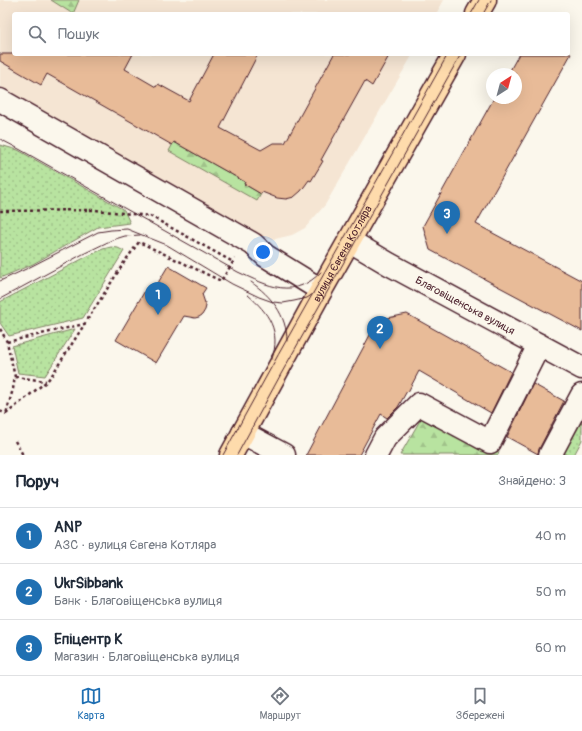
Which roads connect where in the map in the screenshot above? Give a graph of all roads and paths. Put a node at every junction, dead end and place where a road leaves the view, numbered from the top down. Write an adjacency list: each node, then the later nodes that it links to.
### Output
1 (485, 0): 2 (main road)
2 (478, 12)
3 (454, 56): 7 (main road, вулиця Євгена Котляра)
4 (0, 100): 9 (street)
5 (0, 113): 9 (street)
6 (0, 211): 10 (path)
7 (350, 241): 11 (main road, вулиця Євгена Котляра); 15 (street, Благовіщенська вулиця)
8 (237, 255): 10 (path)
9 (266, 256): 11 (street)
10 (232, 262): 12 (path)
11 (322, 290): 22 (main road, вулиця Євгена Котляра)
12 (85, 324): 14 (path); 18 (path)
13 (0, 329): 14 (path)
14 (7, 342): 17 (path)
15 (539, 345): 16 (street, Благовіщенська вулиця); 27 (street)
16 (582, 368)
17 (15, 377): 18 (path); 21 (path)
18 (47, 381): 21 (path)
19 (582, 395): 28 (street)
20 (0, 411): 21 (path)
21 (6, 414)
22 (243, 433): 25 (main road, вулиця Євгена Котляра); 26 (street)
23 (15, 441): 24 (path)
24 (23, 455)
25 (231, 455)
26 (284, 455)
27 (376, 455)
28 (550, 455)

